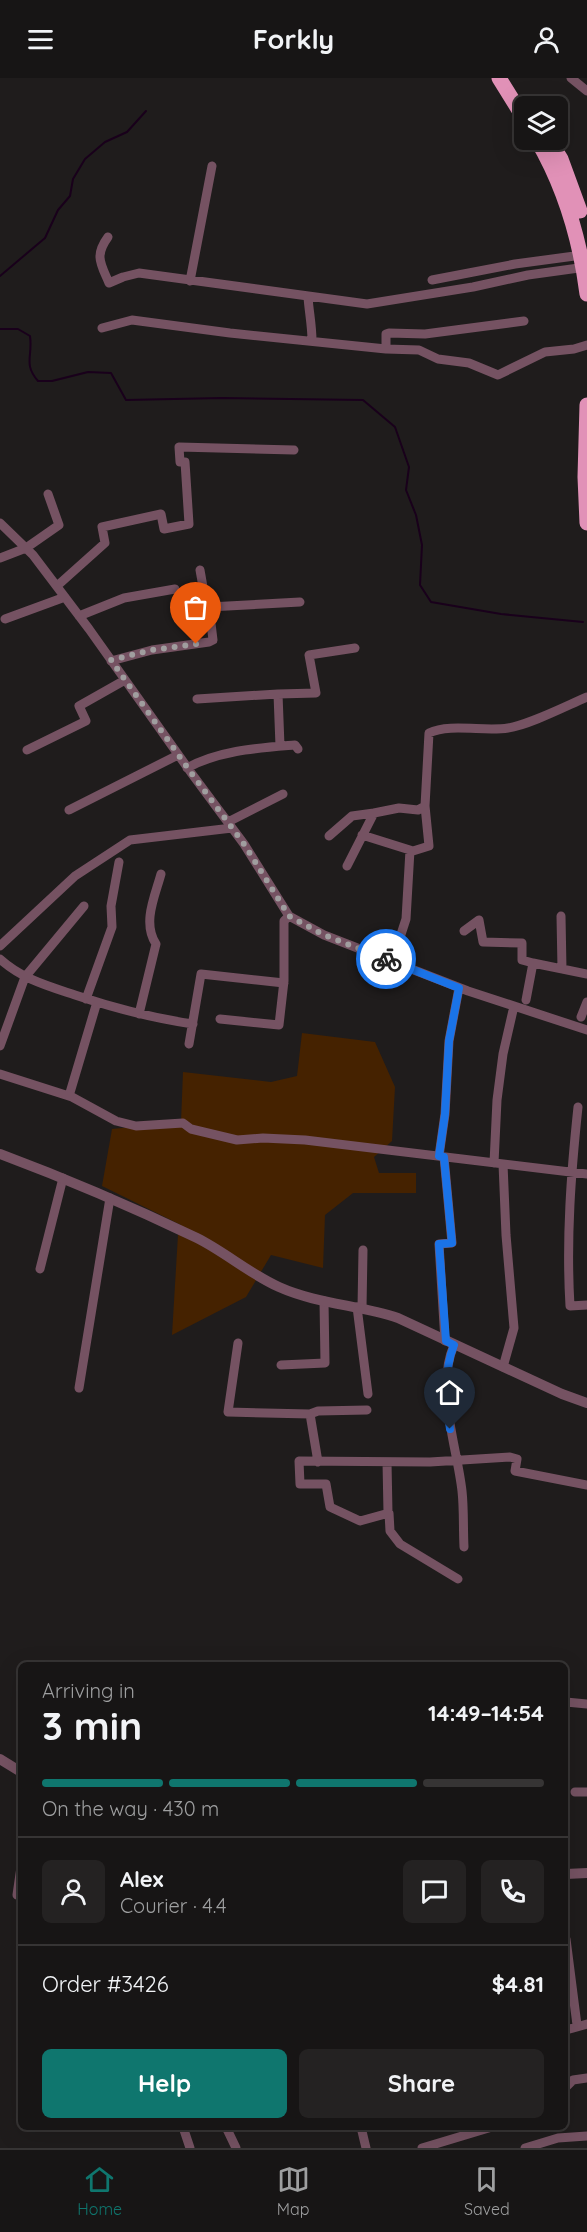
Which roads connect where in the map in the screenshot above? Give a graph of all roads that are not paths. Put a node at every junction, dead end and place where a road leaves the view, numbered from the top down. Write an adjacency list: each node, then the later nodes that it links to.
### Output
1 (499, 78): 6 (highway)
2 (512, 78): 5 (highway)
3 (571, 78): 4 (street)
4 (587, 91)
5 (523, 96)
6 (514, 102)
7 (543, 150): 12 (highway)
8 (555, 150): 11 (highway)
9 (212, 166): 14 (street)
10 (108, 237): 14 (street)
11 (587, 237)
12 (584, 263): 13 (street); 15 (highway); 16 (street)
13 (432, 280)
14 (190, 281): 16 (street)
15 (587, 294)
16 (308, 297): 19 (street)
17 (524, 321): 21 (street)
18 (102, 328): 19 (street)
19 (312, 341): 21 (street)
20 (587, 345): 21 (street)
21 (386, 349)
22 (587, 405): 26 (highway)
23 (294, 450): 30 (street)
24 (48, 494): 27 (street)
25 (0, 523): 27 (street)
26 (587, 523)
27 (26, 548): 28 (street); 30 (street)
28 (0, 558)
29 (200, 570): 34 (street)
30 (57, 586): 32 (street)
31 (175, 589): 35 (street)
32 (65, 597): 35 (street); 36 (street)
33 (300, 602): 34 (street)
34 (209, 607): 38 (street)
35 (79, 616): 38 (street)
36 (5, 620)
37 (355, 648): 40 (street)
38 (111, 660): 39 (street)
39 (125, 680): 45 (street); 46 (street)
40 (278, 694): 42 (street); 43 (street)
41 (587, 697): 49 (street)
42 (197, 699)
43 (280, 746): 44 (street); 47 (street)
44 (298, 749)
45 (27, 750)
46 (178, 755): 47 (street); 50 (street)
47 (187, 768): 52 (street)
48 (283, 794): 52 (street)
49 (425, 806): 51 (street); 55 (street)
50 (69, 810)
51 (374, 813): 53 (street); 54 (street)
52 (230, 825): 60 (street); 63 (street)
53 (362, 835): 55 (street); 57 (street)
54 (329, 836)
55 (410, 850): 65 (street)
56 (119, 862): 72 (street)
57 (347, 866)
58 (161, 874): 77 (street)
59 (84, 906): 69 (street)
60 (289, 916): 65 (street); 70 (street)
61 (561, 916): 67 (street)
62 (464, 931): 66 (street)
63 (0, 946)
64 (0, 959): 69 (street)
65 (392, 962): 71 (street)
66 (533, 963): 67 (street); 73 (street)
67 (562, 969): 68 (street)
68 (587, 974)
69 (25, 977): 72 (street); 83 (street)
70 (284, 983): 79 (street); 80 (street)
71 (459, 988): 76 (street); 88 (street)
72 (86, 999): 74 (street)
73 (526, 1000)
74 (97, 1002): 77 (street); 85 (street)
75 (587, 1002): 78 (street)
76 (514, 1006): 81 (street); 89 (street)
77 (139, 1014): 80 (street)
78 (581, 1017)
79 (220, 1019)
80 (193, 1024): 82 (street)
81 (587, 1030)
82 (189, 1044)
83 (0, 1046)
84 (0, 1074): 85 (street)
85 (69, 1096): 88 (street)
86 (578, 1107): 90 (street)
87 (0, 1154): 92 (street)
88 (441, 1156): 89 (street); 100 (street)
89 (499, 1163): 90 (street); 102 (street)
90 (571, 1173): 91 (street); 97 (street)
91 (587, 1174)
92 (63, 1178): 93 (street); 95 (street)
93 (110, 1198): 96 (street); 103 (street)
94 (363, 1250): 98 (street)
95 (40, 1269)
96 (324, 1301): 98 (street); 101 (street)
97 (587, 1305)
98 (360, 1307): 100 (street); 104 (street)
99 (238, 1343): 107 (street)
100 (450, 1343): 102 (street); 108 (street)
101 (281, 1365)
102 (503, 1367): 105 (street)
103 (79, 1388)
104 (368, 1394)
105 (587, 1403)
106 (367, 1410): 107 (street)
107 (310, 1414): 109 (street)
108 (458, 1459): 110 (street); 111 (street); 113 (street)
109 (318, 1462): 110 (street); 112 (street)
110 (387, 1462): 112 (street)
111 (587, 1485)
112 (388, 1513): 114 (street)
113 (464, 1547)
114 (458, 1579)
115 (568, 1702): 116 (street)
116 (587, 1704)
117 (0, 1759): 118 (street)
118 (18, 1770)
119 (575, 1792): 120 (street)
120 (587, 1792)
121 (568, 1874): 122 (street)
122 (587, 1874)
123 (568, 1972): 125 (street)
124 (587, 2024): 125 (street)
125 (576, 2025): 126 (street)
126 (568, 2029)
127 (587, 2078): 128 (street)
128 (568, 2085)
129 (184, 2130): 135 (street)
130 (227, 2130): 134 (street)
131 (362, 2130): 137 (street)
132 (482, 2130): 138 (street)
133 (587, 2136): 139 (street)
134 (235, 2147): 136 (street)
135 (190, 2148)
136 (225, 2148)
137 (366, 2148)
138 (422, 2148)
139 (525, 2148)

